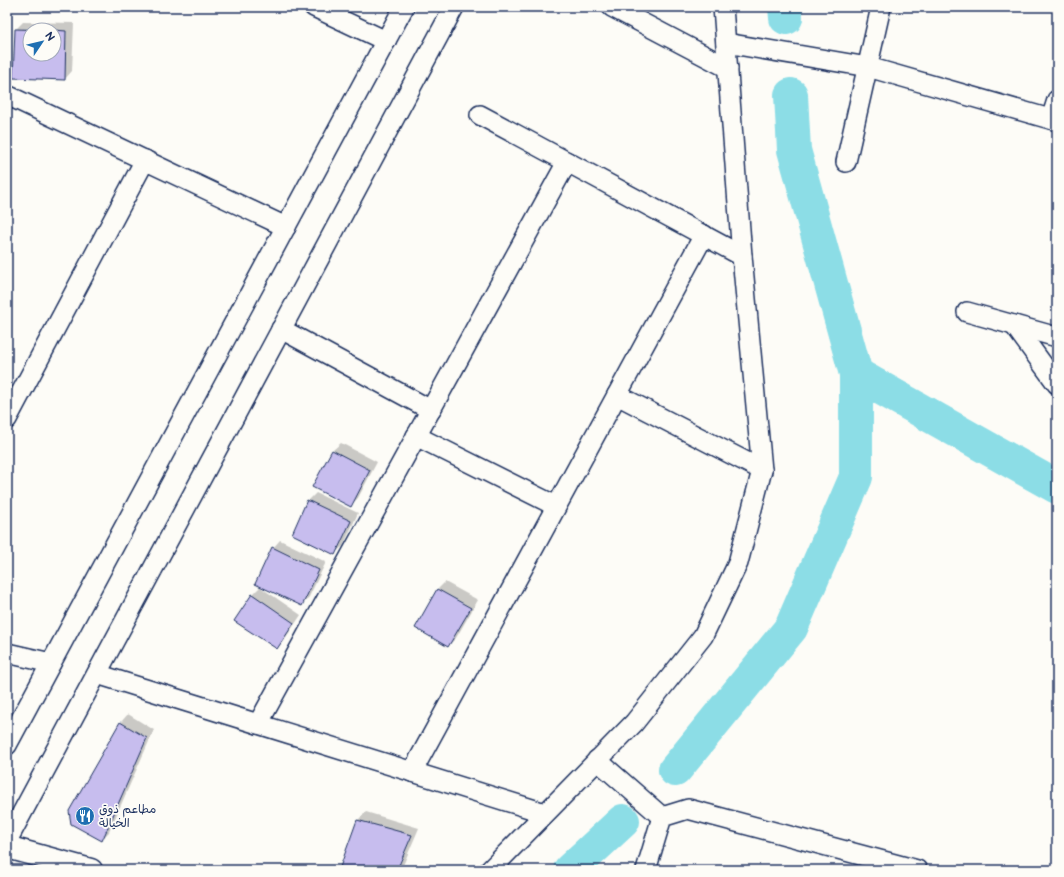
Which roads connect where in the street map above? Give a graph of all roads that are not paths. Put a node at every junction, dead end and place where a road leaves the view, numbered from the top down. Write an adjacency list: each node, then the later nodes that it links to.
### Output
1 (314, 7): 7 (street)
2 (404, 7): 7 (street)
3 (454, 7): 23 (street)
4 (612, 7): 10 (street)
5 (723, 7): 8 (street)
6 (881, 7): 9 (street)
7 (386, 42): 18 (street)
8 (726, 42): 9 (street); 10 (street)
9 (868, 67): 14 (street); 17 (street)
10 (728, 68): 20 (street)
11 (7, 95): 15 (street)
12 (1057, 100): 14 (street)
13 (480, 116): 16 (street)
14 (1054, 120)
15 (144, 160): 18 (street); 28 (street)
16 (567, 162): 19 (street); 27 (street)
17 (846, 162)
18 (286, 227): 33 (street)
19 (704, 235): 20 (street); 26 (street)
20 (742, 256): 30 (street)
21 (967, 312): 22 (street)
22 (1014, 325): 24 (street); 25 (street)
23 (281, 329): 27 (street); 34 (street)
24 (1057, 338)
25 (1057, 384)
26 (617, 395): 30 (street); 31 (street)
27 (431, 410): 29 (street)
28 (7, 419)
29 (416, 436): 31 (street); 35 (street)
30 (762, 470): 37 (street)
31 (556, 506): 38 (street)
32 (7, 652): 33 (street)
33 (51, 663): 36 (street)
34 (97, 674): 35 (street); 41 (street)
35 (258, 724): 38 (street)
36 (7, 745)
37 (597, 760): 39 (street); 40 (street)
38 (412, 772): 39 (street)
39 (545, 813): 44 (street)
40 (662, 817): 45 (street); 46 (street)
41 (7, 841)
42 (7, 847): 43 (main road)
43 (91, 870)
44 (490, 870)
45 (646, 870)
46 (917, 870)

